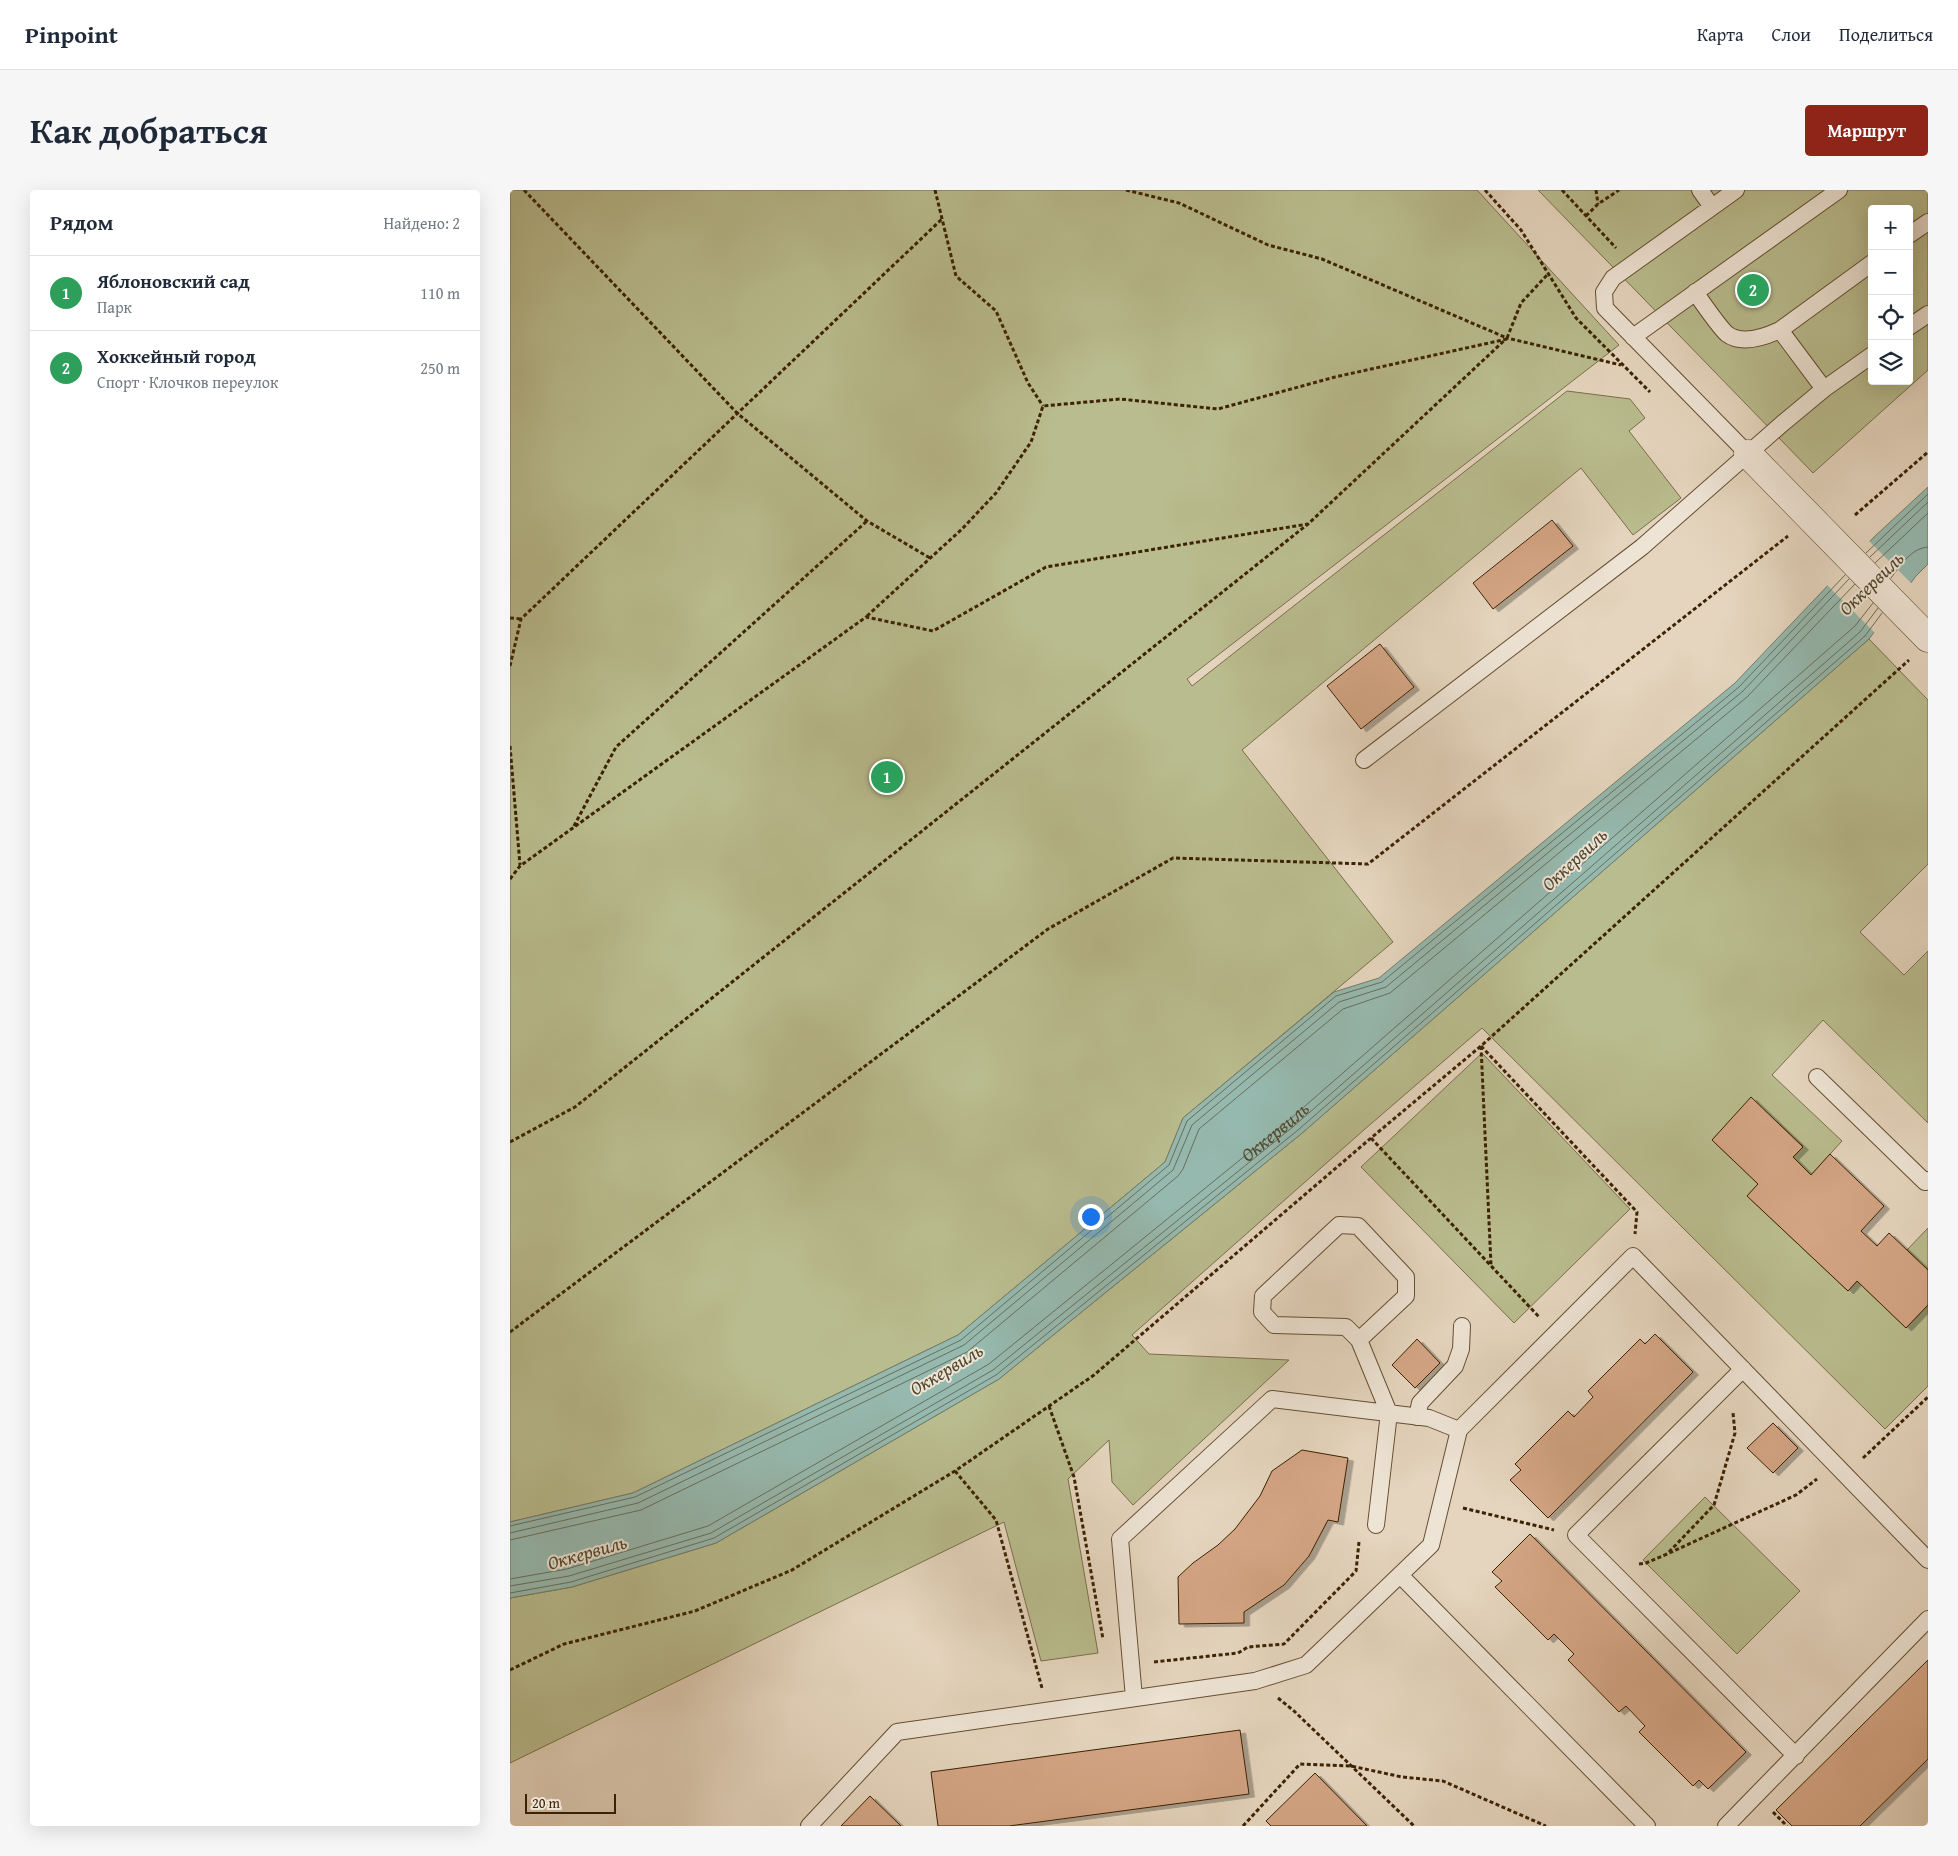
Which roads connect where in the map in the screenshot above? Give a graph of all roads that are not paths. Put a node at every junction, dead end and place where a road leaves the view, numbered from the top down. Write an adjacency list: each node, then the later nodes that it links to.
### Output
1 (1700, 190): 4 (lane)
2 (1736, 190): 4 (lane)
3 (1839, 190): 8 (lane)
4 (1712, 207): 12 (lane)
5 (1928, 222): 6 (lane)
6 (1913, 233)
7 (1868, 266): 11 (lane)
8 (1695, 292): 11 (lane); 12 (lane)
9 (1928, 314): 10 (lane)
10 (1913, 324)
11 (1780, 330): 14 (lane)
12 (1633, 337): 15 (lane)
13 (1868, 358): 14 (lane)
14 (1824, 389): 15 (lane)
15 (1748, 454): 16 (street); 17 (lane)
16 (1921, 641)
17 (1364, 760)
18 (1817, 1077): 19 (lane)
19 (1928, 1180)
20 (1462, 1326): 24 (lane)
21 (1359, 1340): 21 (lane); 23 (lane)
22 (1743, 1369): 25 (lane); 27 (lane); 31 (lane)
23 (1390, 1413): 24 (lane); 26 (lane); 30 (lane)
24 (1418, 1416): 25 (lane)
25 (1459, 1430): 28 (lane)
26 (1376, 1525)
27 (1928, 1560)
28 (1400, 1575): 30 (lane); 33 (lane)
29 (1928, 1619): 31 (lane)
30 (1134, 1698): 32 (lane)
31 (1796, 1756): 34 (lane)
32 (809, 1826)
33 (1647, 1826)
34 (1726, 1826)

